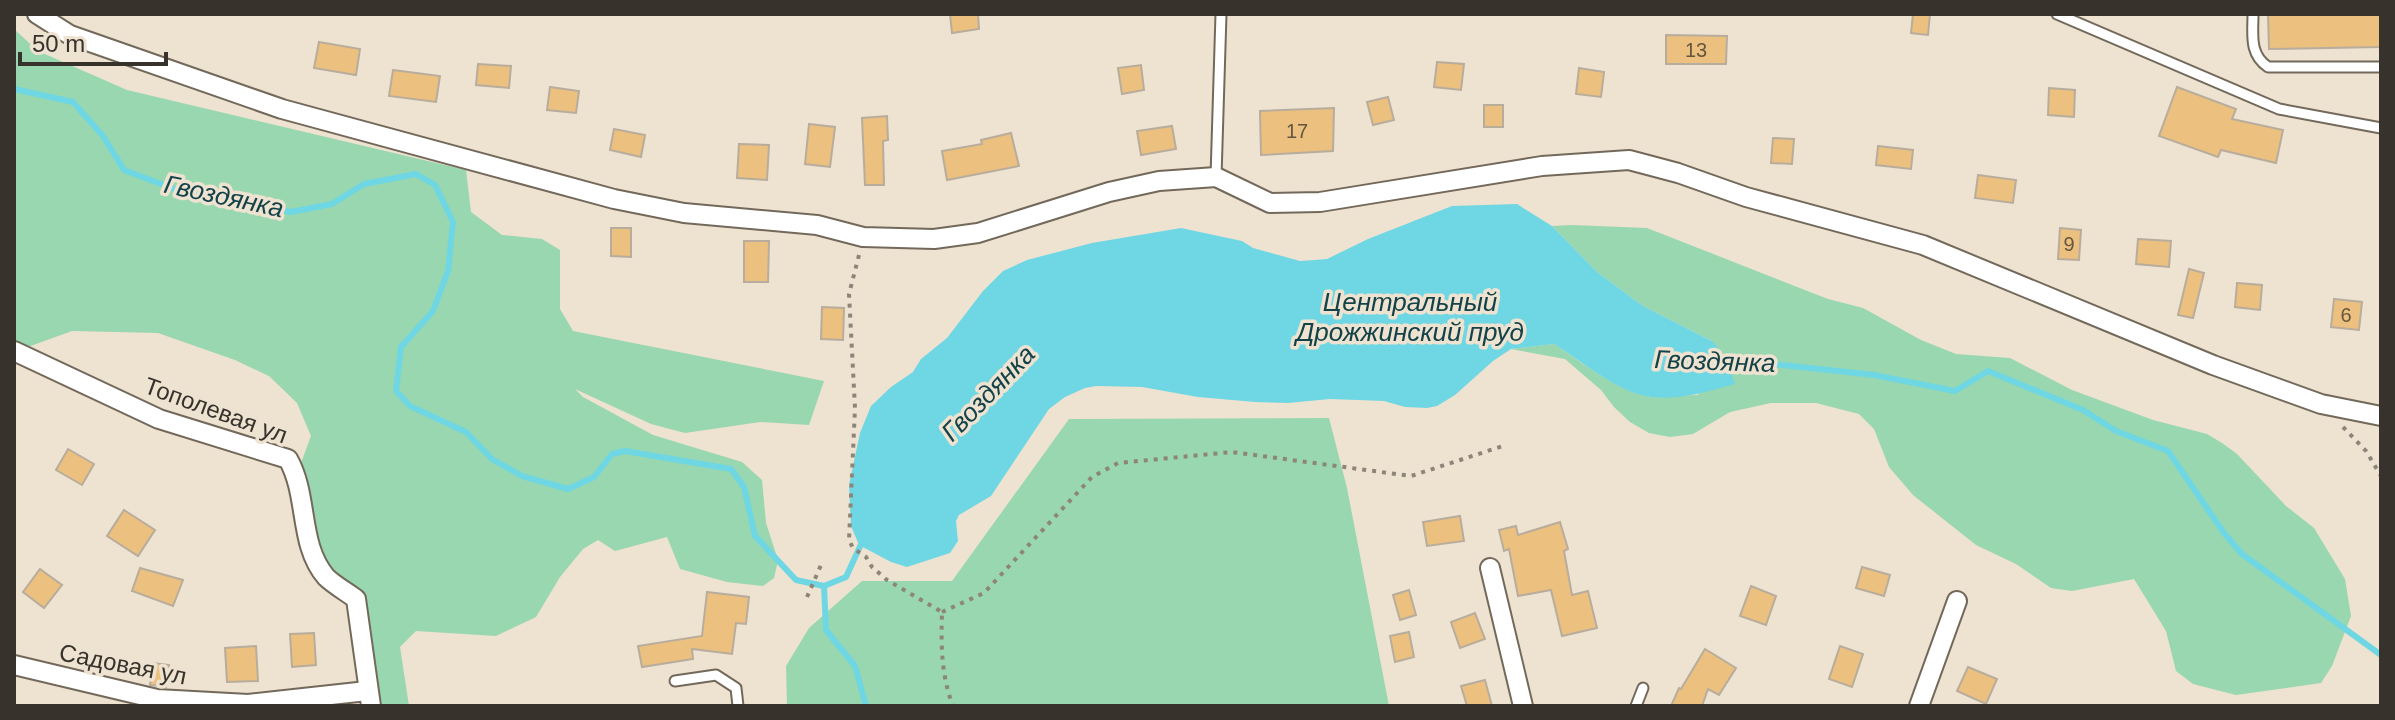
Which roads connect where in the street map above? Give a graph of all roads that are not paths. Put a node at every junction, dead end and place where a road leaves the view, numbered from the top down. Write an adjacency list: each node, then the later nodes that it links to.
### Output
1 (37, 14): 7 (street)
2 (1221, 14): 7 (lane)
3 (2057, 14): 6 (lane)
4 (2253, 14): 5 (lane)
5 (2381, 67)
6 (2381, 128)
7 (1216, 177): 9 (street)
8 (14, 351): 15 (street, Тополевая ул)
9 (2381, 416)
10 (1490, 568): 17 (street)
11 (1957, 601): 19 (street)
12 (14, 665): 15 (street, Садовая ул)
13 (675, 681): 16 (lane)
14 (1643, 688): 18 (lane)
15 (369, 698)
16 (738, 706)
17 (1523, 706)
18 (1636, 706)
19 (1919, 706)

